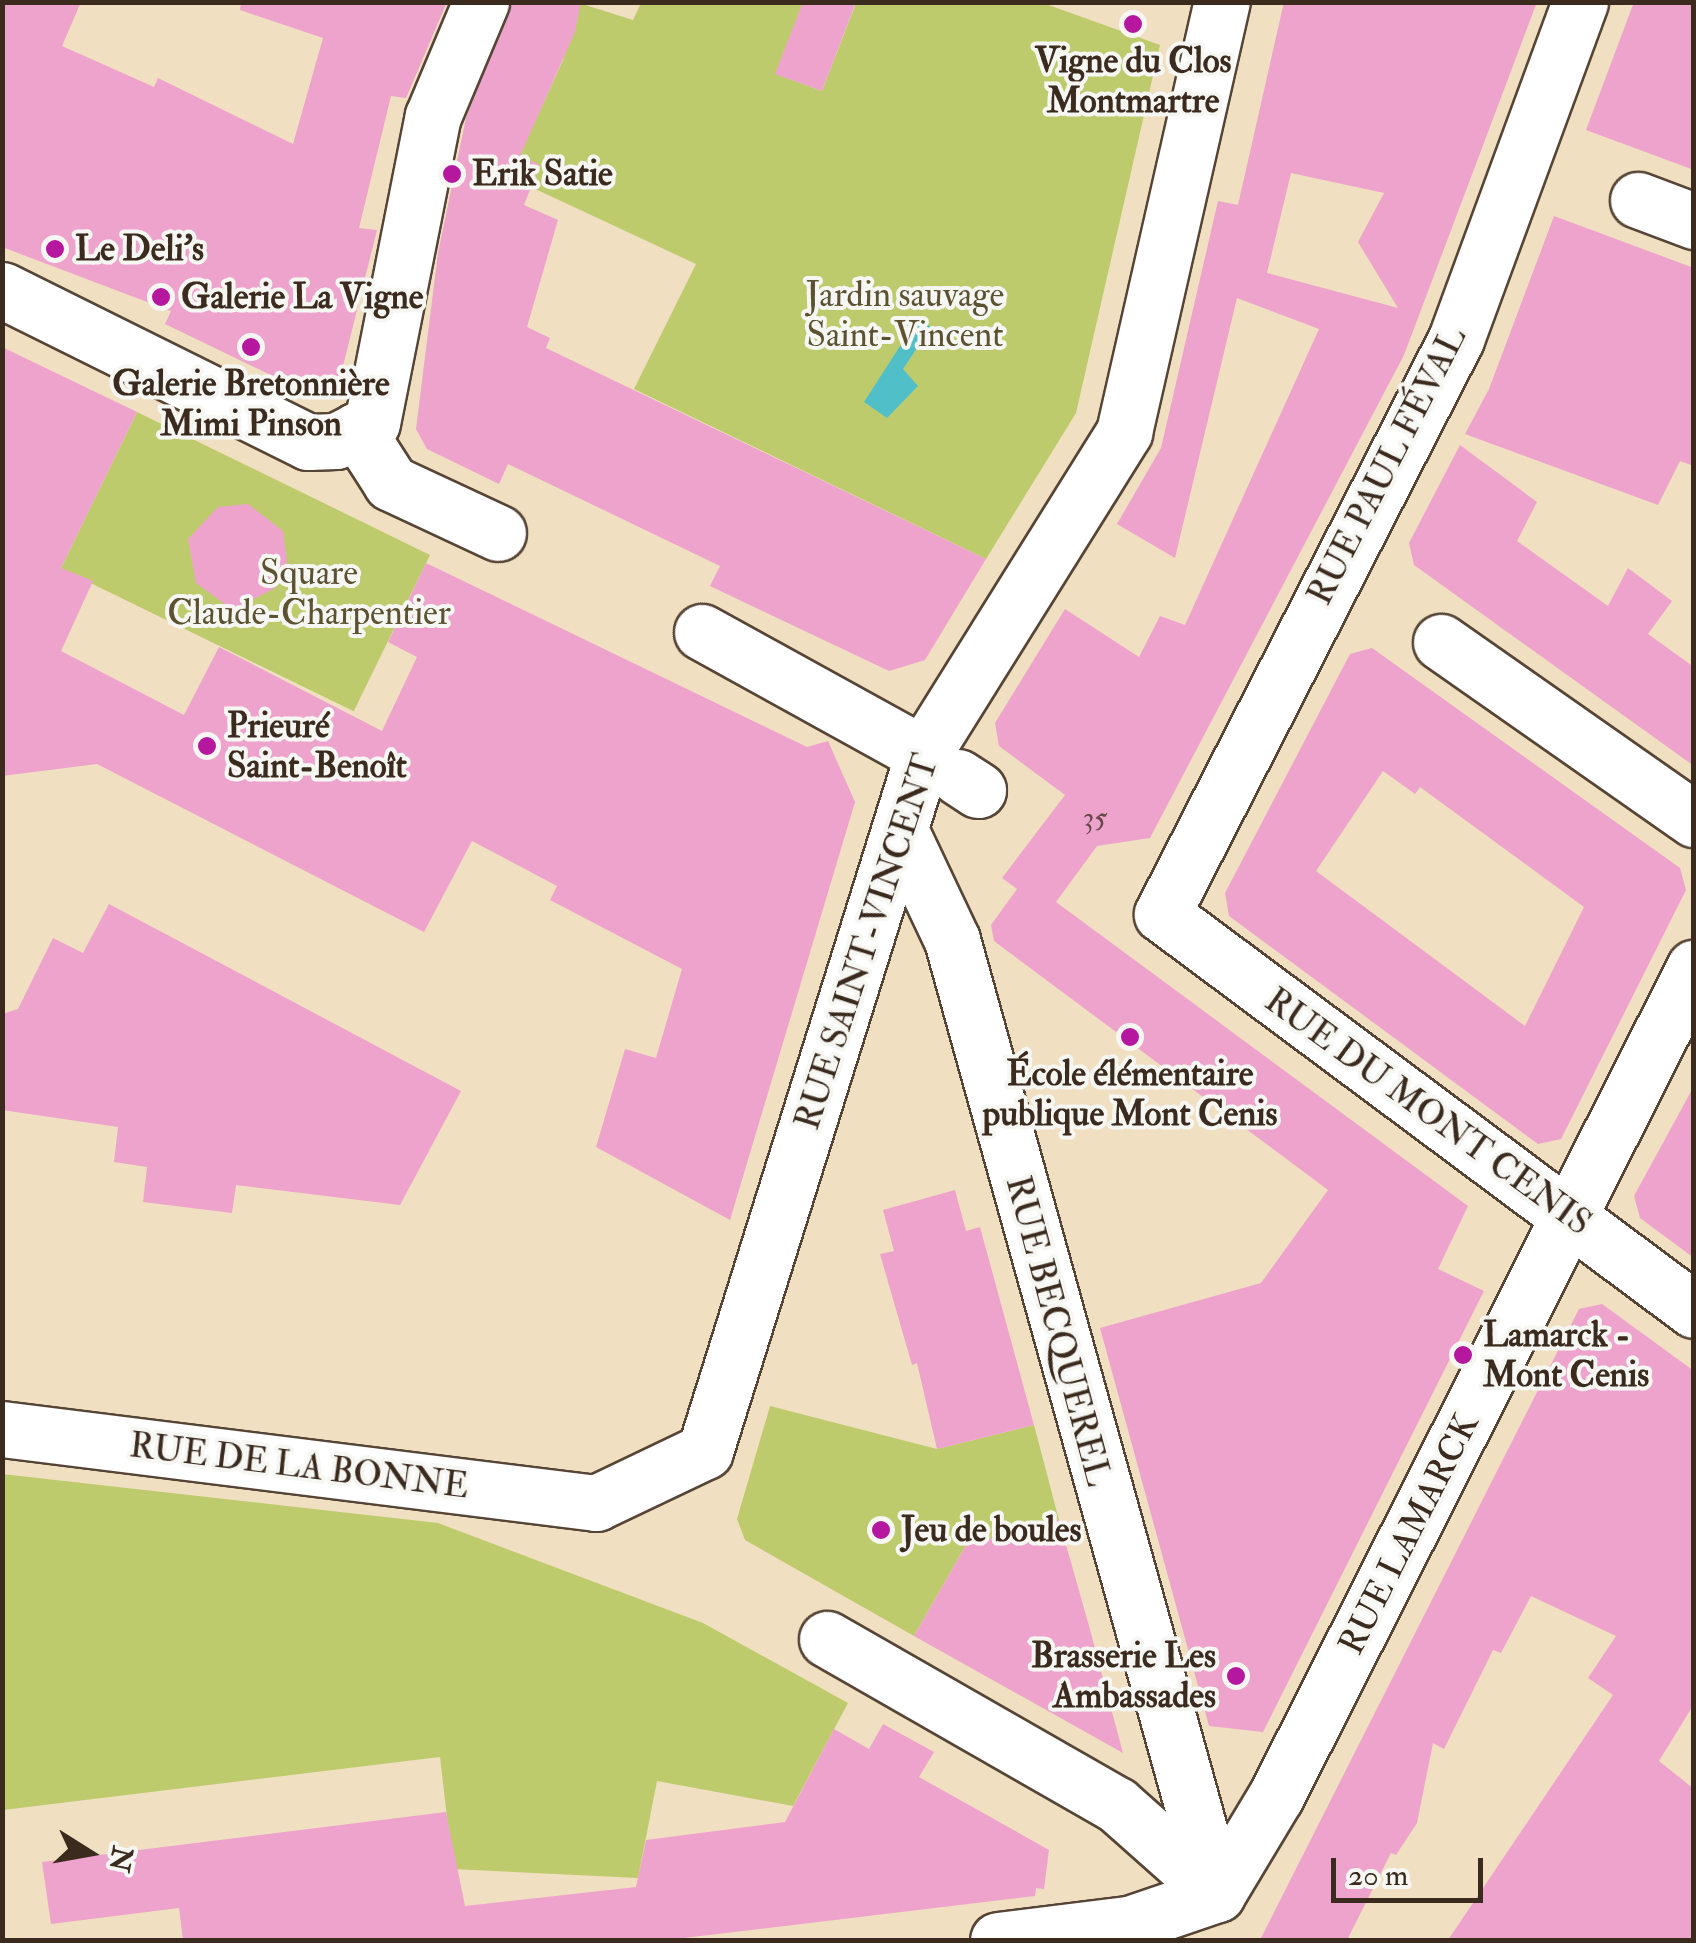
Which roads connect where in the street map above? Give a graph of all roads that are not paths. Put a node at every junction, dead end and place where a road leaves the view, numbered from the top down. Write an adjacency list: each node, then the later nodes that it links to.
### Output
1 (481, 2): 7 (street)
2 (1222, 2): 11 (street, RUE SAINT-VINCENT)
3 (1580, 2): 14 (street, RUE PAUL FÉVAL)
4 (1638, 200): 5 (street)
5 (1694, 221)
6 (2, 290): 7 (street)
7 (357, 430): 8 (street)
8 (498, 533)
9 (702, 632): 11 (street)
10 (1441, 642): 12 (street)
11 (953, 773): 13 (street, RUE SAINT-VINCENT)
12 (1694, 819)
13 (900, 830): 19 (street, RUE SAINT-VINCENT); 21 (street, RUE BECQUEREL)
14 (1162, 914): 16 (street, RUE DU MONT CENIS)
15 (1694, 968): 16 (street, RUE LAMARCK)
16 (1567, 1214): 17 (street, RUE DU MONT CENIS); 21 (street, RUE LAMARCK)
17 (1694, 1310)
18 (2, 1429): 19 (street, RUE DE LA BONNE)
19 (596, 1503)
20 (827, 1640): 21 (street)
21 (1218, 1894): 22 (street)
22 (998, 1940)

